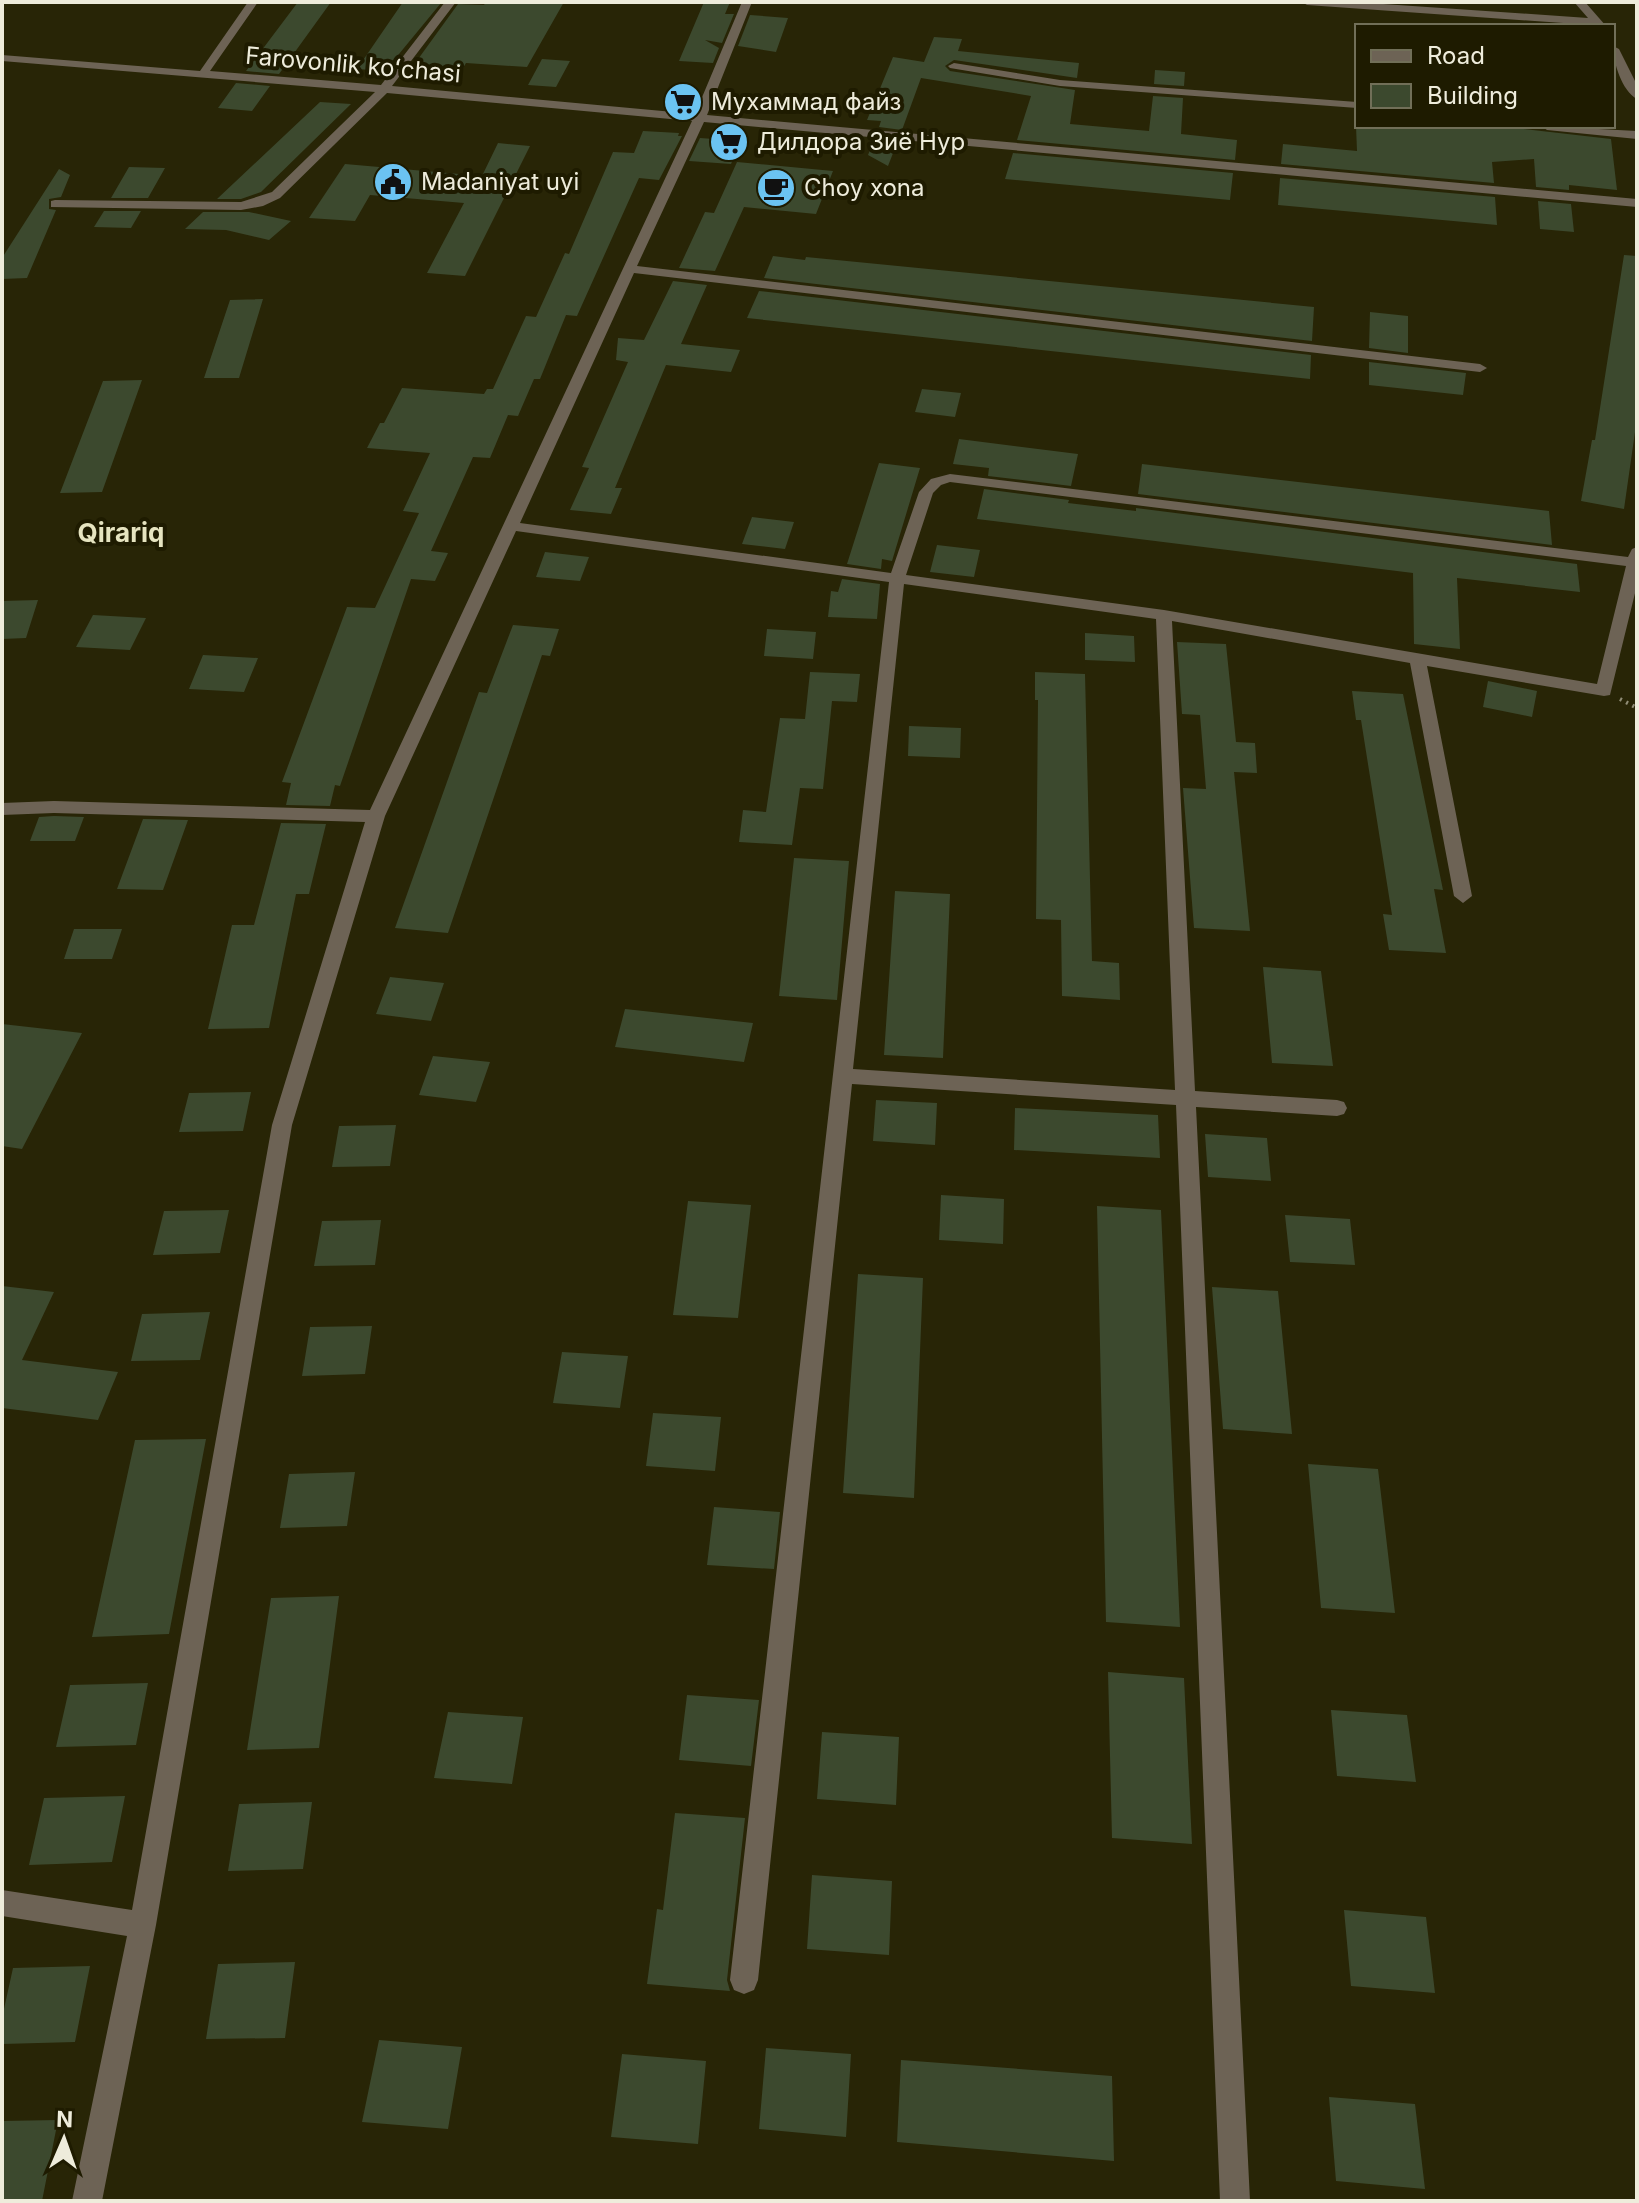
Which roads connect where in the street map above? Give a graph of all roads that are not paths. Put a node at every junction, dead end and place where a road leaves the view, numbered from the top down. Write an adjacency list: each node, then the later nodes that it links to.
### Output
1 (253, 2): 10 (street)
2 (451, 2): 11 (street)
3 (747, 2): 14 (street)
4 (1307, 2): 6 (street)
5 (1579, 2): 6 (street)
6 (1600, 24)
7 (1615, 53): 12 (street)
8 (2, 58): 10 (street, Farovonlik koʻchasi)
9 (954, 66): 13 (street)
10 (203, 74): 11 (street, Farovonlik koʻchasi)
11 (384, 89): 14 (street, Farovonlik koʻchasi); 18 (street)
12 (1637, 96)
13 (1355, 105)
14 (700, 117): 17 (street, Farovonlik koʻchasi); 19 (street)
15 (1567, 128): 16 (street)
16 (1637, 135)
17 (1637, 203)
18 (55, 204)
19 (630, 269): 20 (street); 21 (street)
20 (1480, 368)
21 (510, 526): 23 (street); 27 (street)
22 (1636, 559): 23 (street); 25 (street)
23 (897, 578): 24 (street); 29 (street)
24 (1164, 615): 25 (street); 30 (street)
25 (1417, 658): 28 (street)
26 (2, 809): 27 (street)
27 (376, 816): 33 (street)
28 (1463, 896)
29 (843, 1076): 30 (street); 34 (street)
30 (1185, 1099): 31 (street); 36 (street)
31 (1337, 1108)
32 (2, 1903): 33 (street)
33 (143, 1925): 35 (street)
34 (744, 1980)
35 (87, 2201)
36 (1235, 2201)

